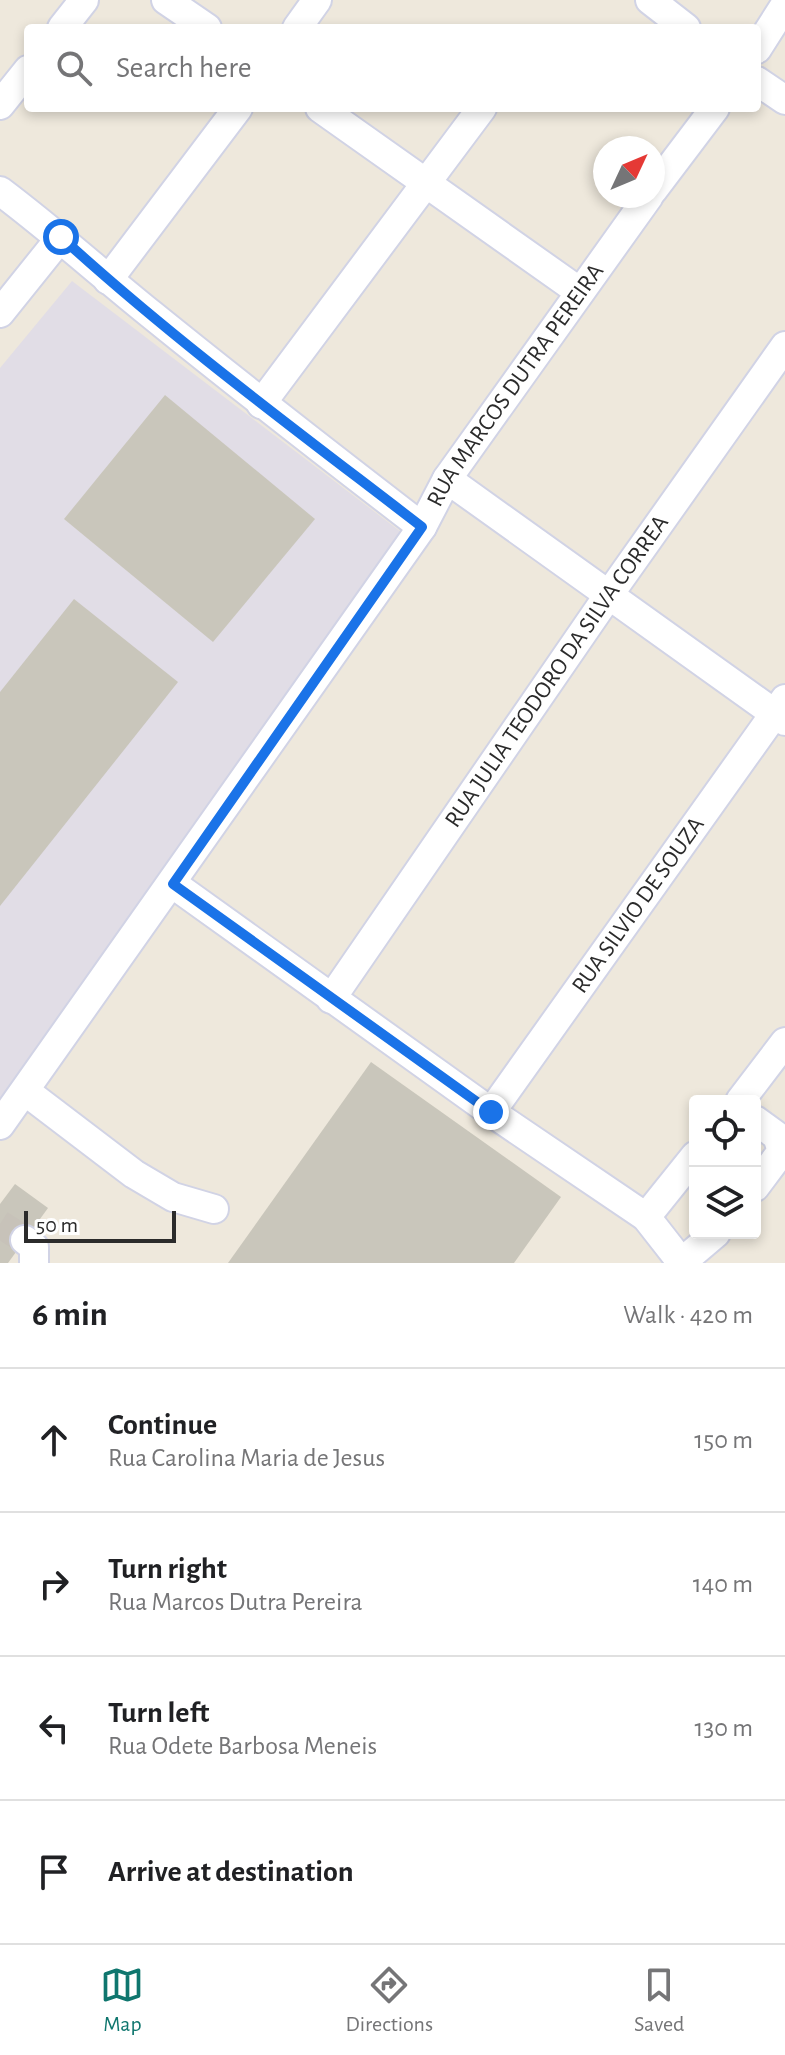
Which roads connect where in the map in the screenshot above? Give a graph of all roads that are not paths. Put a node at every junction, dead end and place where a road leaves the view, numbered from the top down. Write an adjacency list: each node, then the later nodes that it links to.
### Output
1 (84, 0): 6 (street)
2 (166, 0): 7 (street)
3 (317, 0): 8 (street)
4 (650, 0): 9 (street)
5 (785, 5): 10 (street)
6 (65, 24)
7 (201, 24)
8 (300, 24)
9 (681, 24)
10 (761, 43)
11 (24, 75): 14 (street)
12 (761, 84): 13 (street)
13 (785, 100)
14 (0, 105)
15 (235, 112): 24 (street)
16 (326, 112): 20 (street)
17 (479, 112): 20 (street)
18 (712, 112): 19 (street)
19 (665, 174)
20 (423, 182): 25 (street); 28 (street)
21 (0, 191): 23 (street)
22 (640, 208): 25 (street, RUA MARCOS DUTRA PEREIRA)
23 (61, 237): 24 (street); 26 (street)
24 (108, 280): 28 (street)
25 (580, 292): 29 (street, RUA MARCOS DUTRA PEREIRA)
26 (0, 313)
27 (785, 346): 31 (street, RUA JULIA TEODORO DA SILVA CORREA)
28 (261, 404): 30 (street)
29 (447, 479): 30 (street, RUA MARCOS DUTRA PEREIRA); 31 (street)
30 (422, 527): 33 (street, RUA MARCOS DUTRA PEREIRA)
31 (608, 596): 32 (street); 34 (street, RUA JULIA TEODORO DA SILVA CORREA)
32 (782, 711): 38 (street, RUA SILVIO DE SOUZA)
33 (173, 884): 34 (street); 36 (street, RUA MARCOS DUTRA PEREIRA)
34 (331, 999): 38 (street)
35 (785, 1042): 37 (street)
36 (25, 1091): 40 (street, RUA MARCOS DUTRA PEREIRA); 43 (street)
37 (745, 1095)
38 (491, 1112): 44 (street)
39 (761, 1124): 42 (street)
40 (0, 1125)
41 (689, 1163): 44 (street)
42 (761, 1179)
43 (214, 1209)
44 (646, 1217): 46 (street)
45 (709, 1239): 46 (street)
46 (682, 1262)

